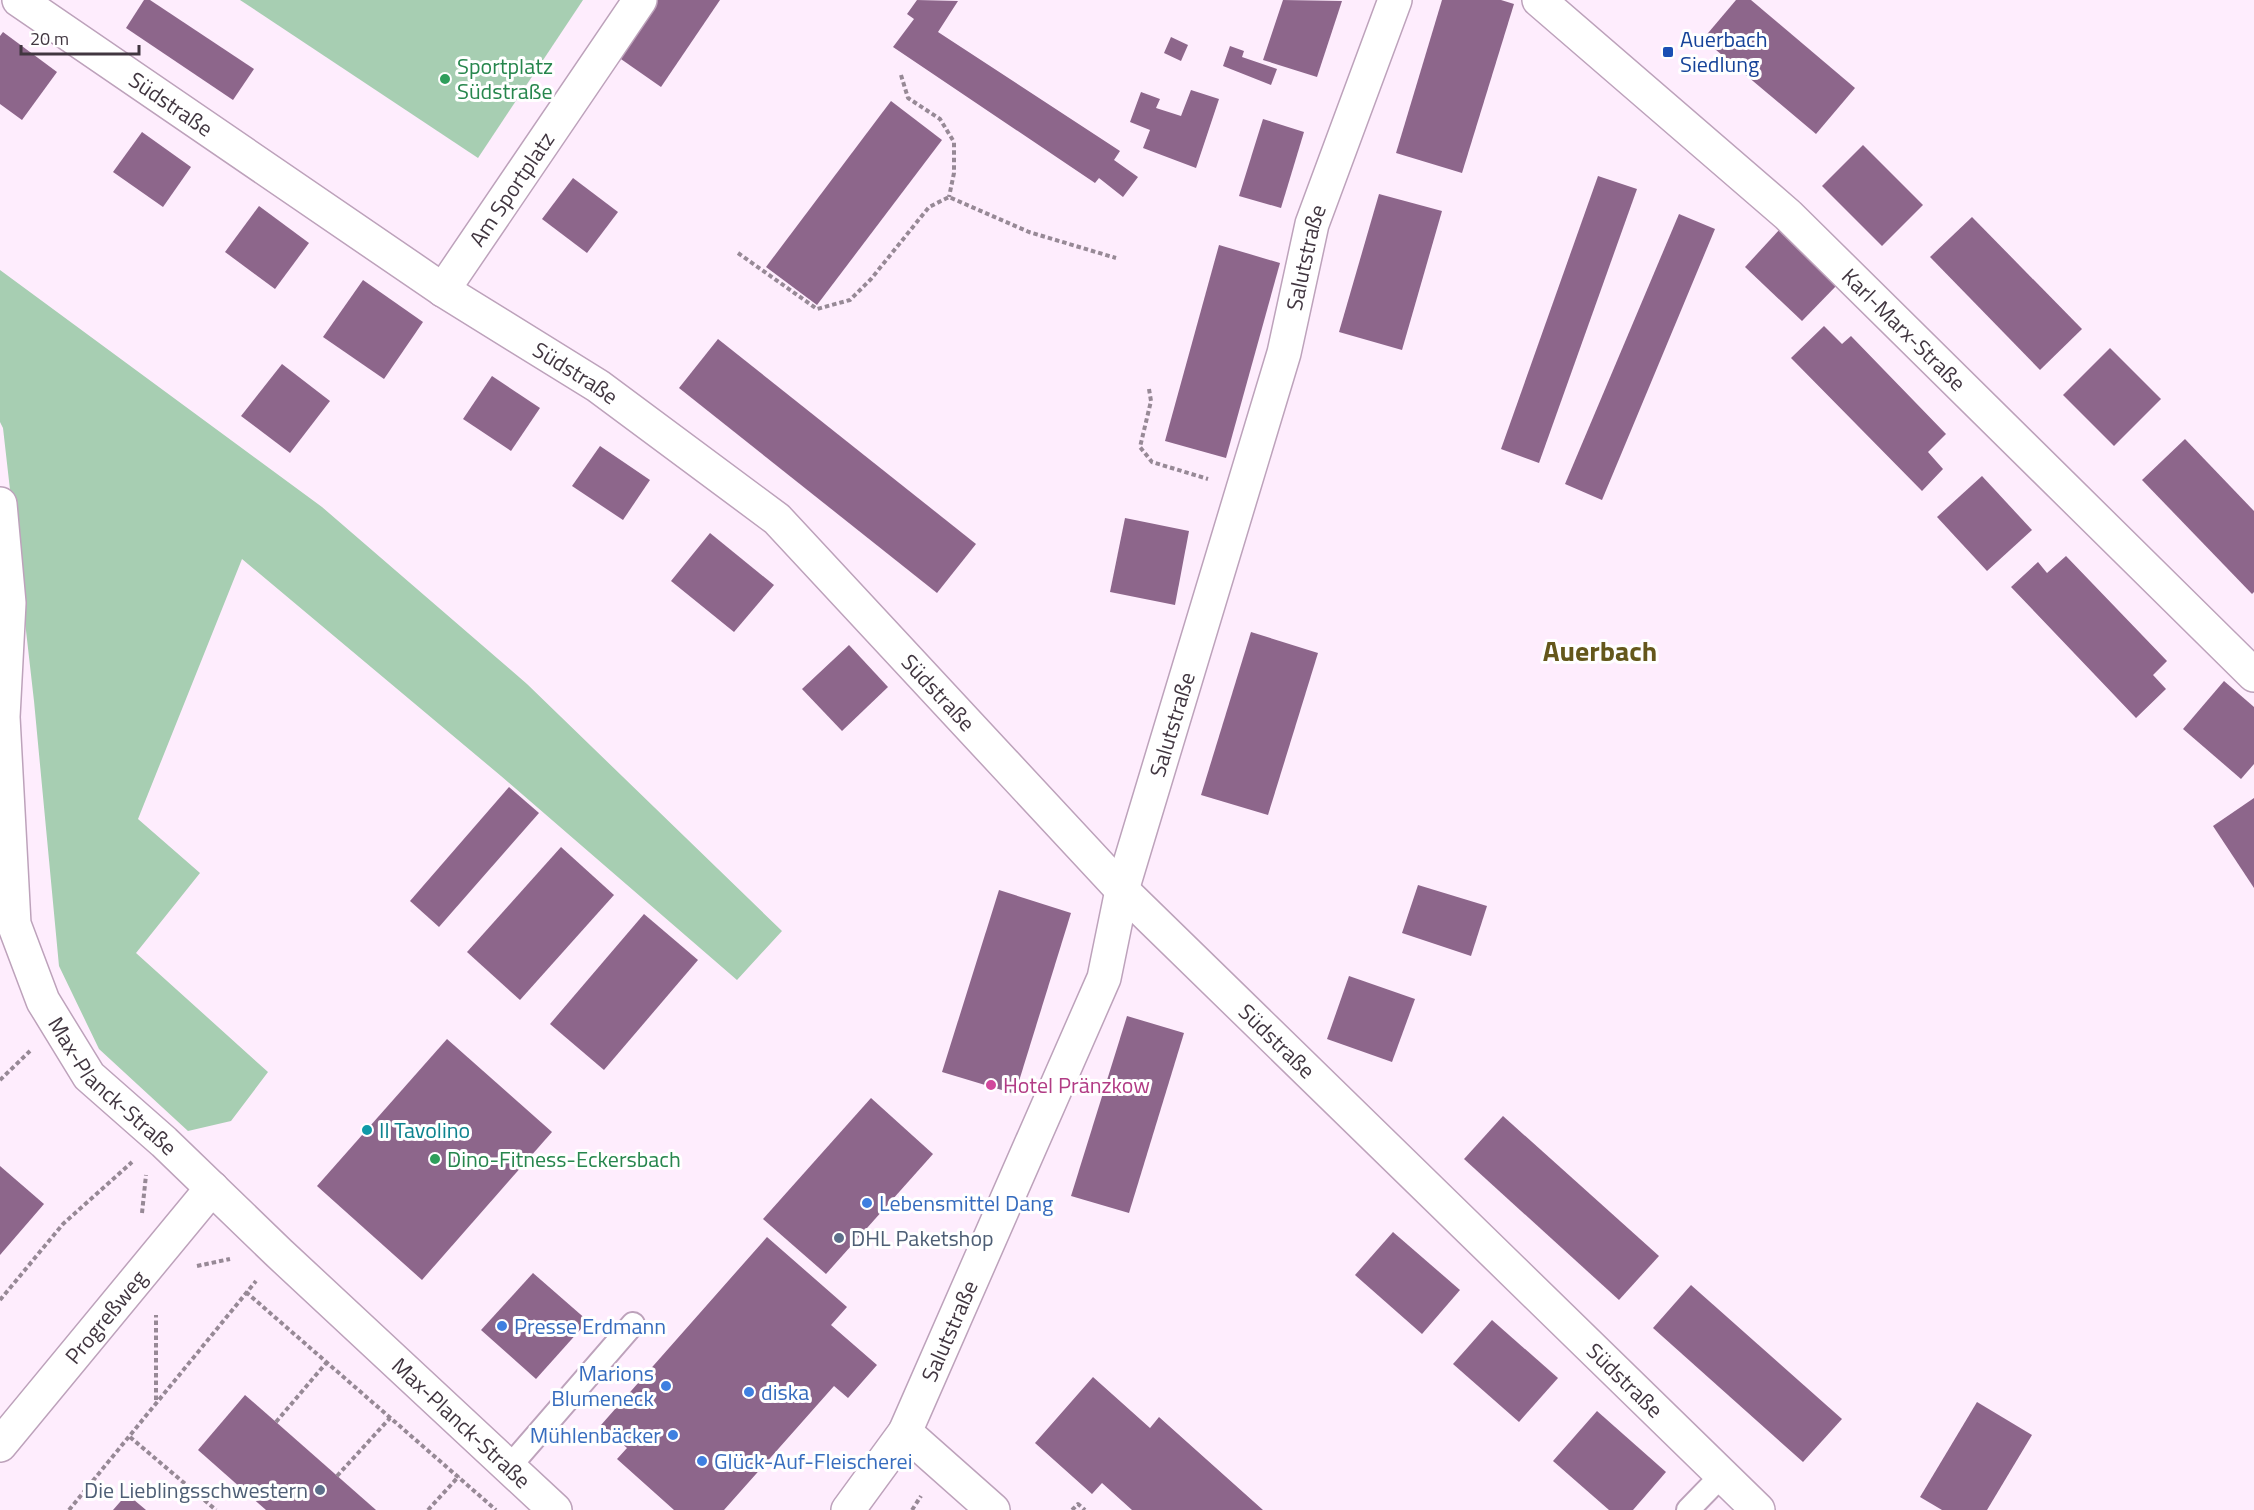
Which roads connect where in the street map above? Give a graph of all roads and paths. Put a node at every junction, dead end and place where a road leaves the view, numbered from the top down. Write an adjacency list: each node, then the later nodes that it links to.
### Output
1 (19, 0): 9 (street, Südstraße)
2 (640, 0): 9 (street, Am Sportplatz)
3 (1395, 0): 11 (street, Salutstraße)
4 (1539, 0): 13 (street, Karl-Marx-Straße)
5 (901, 75): 6 (path)
6 (949, 197): 7 (path); 8 (path)
7 (738, 253)
8 (1116, 258)
9 (443, 290): 15 (street, Südstraße)
10 (1149, 389): 11 (path)
11 (1243, 488): 15 (street, Salutstraße)
12 (0, 504): 14 (street, Max-Planck-Straße)
13 (2254, 675)
14 (2, 717): 19 (street, Max-Planck-Straße)
15 (1122, 890): 29 (street, Salutstraße); 33 (street, Südstraße)
16 (37, 1045): 17 (path)
17 (0, 1080)
18 (136, 1158): 22 (path)
19 (212, 1188): 20 (street, Max-Planck-Straße); 31 (street, Progreßweg)
20 (279, 1252): 21 (path); 32 (street, Max-Planck-Straße)
21 (246, 1292): 25 (path); 26 (path)
22 (0, 1300)
23 (156, 1310): 26 (path)
24 (633, 1324): 32 (lane)
25 (327, 1362): 27 (path); 28 (path)
26 (156, 1402): 30 (path)
27 (390, 1418): 34 (path); 35 (path)
28 (276, 1422)
29 (905, 1432): 41 (street, Salutstraße); 42 (street)
30 (130, 1437): 36 (path); 37 (path)
31 (0, 1445)
32 (510, 1466): 40 (street, Max-Planck-Straße)
33 (1722, 1475): 45 (lane); 46 (street, Südstraße)
34 (337, 1476)
35 (459, 1476): 38 (path); 39 (path)
36 (69, 1510)
37 (216, 1510)
38 (428, 1510)
39 (496, 1510)
40 (555, 1510)
41 (848, 1510)
42 (993, 1510)
43 (1072, 1510): 44 (path)
44 (1085, 1510)
45 (1688, 1510)
46 (1758, 1510)

